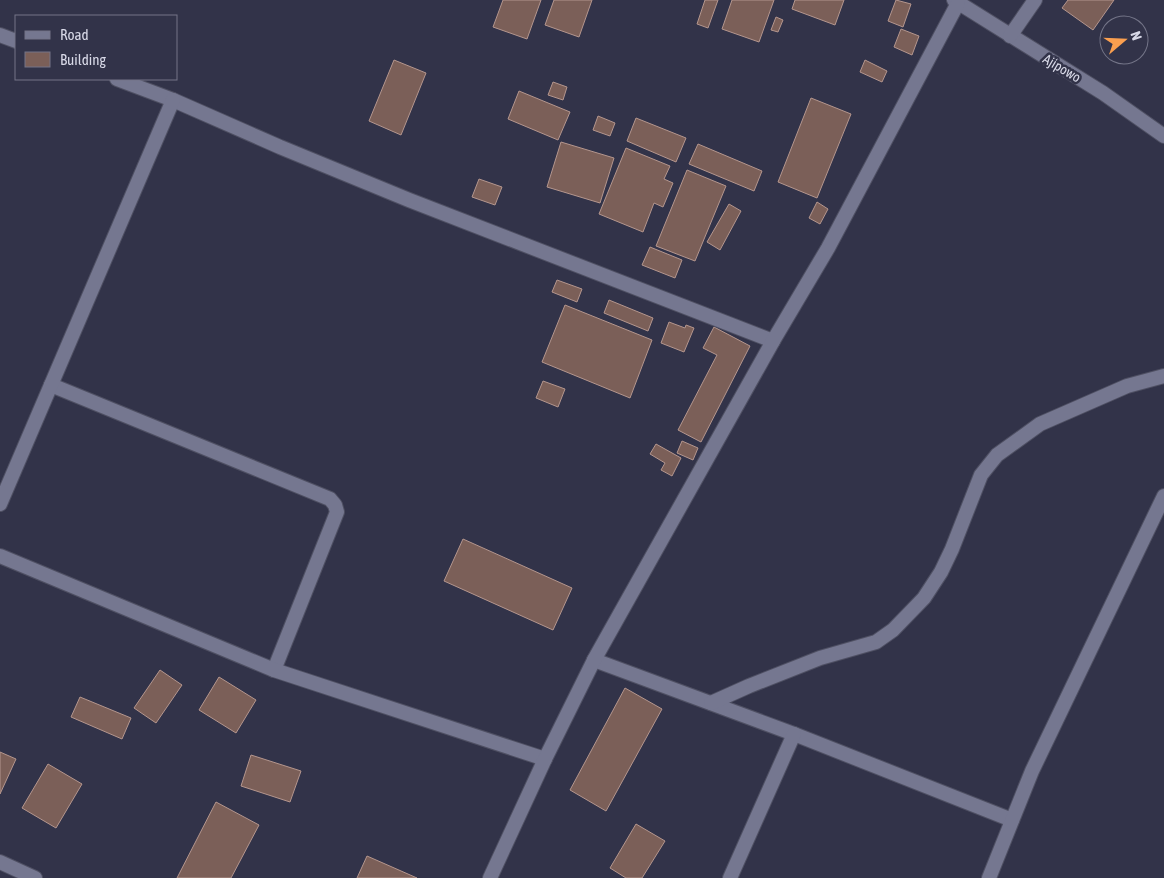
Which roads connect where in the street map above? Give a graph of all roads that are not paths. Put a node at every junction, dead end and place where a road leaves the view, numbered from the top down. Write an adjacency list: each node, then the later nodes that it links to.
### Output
1 (1035, 0): 4 (street)
2 (956, 1): 4 (street, Ajipowo); 9 (street)
3 (0, 34): 5 (street)
4 (1010, 36): 8 (street, Ajipowo)
5 (15, 41)
6 (120, 80): 7 (street)
7 (173, 100): 9 (street); 11 (street)
8 (1164, 136)
9 (773, 340): 15 (street)
10 (1164, 376): 17 (street)
11 (51, 385): 13 (street); 16 (street)
12 (1164, 496): 20 (street)
13 (0, 504)
14 (0, 556): 16 (street)
15 (594, 660): 17 (street); 19 (street)
16 (274, 670): 19 (street)
17 (710, 703): 18 (street)
18 (794, 734): 20 (street); 24 (street)
19 (545, 759): 23 (street)
20 (1012, 820): 25 (street)
21 (0, 862): 22 (street)
22 (35, 878)
23 (490, 878)
24 (730, 878)
25 (989, 878)

